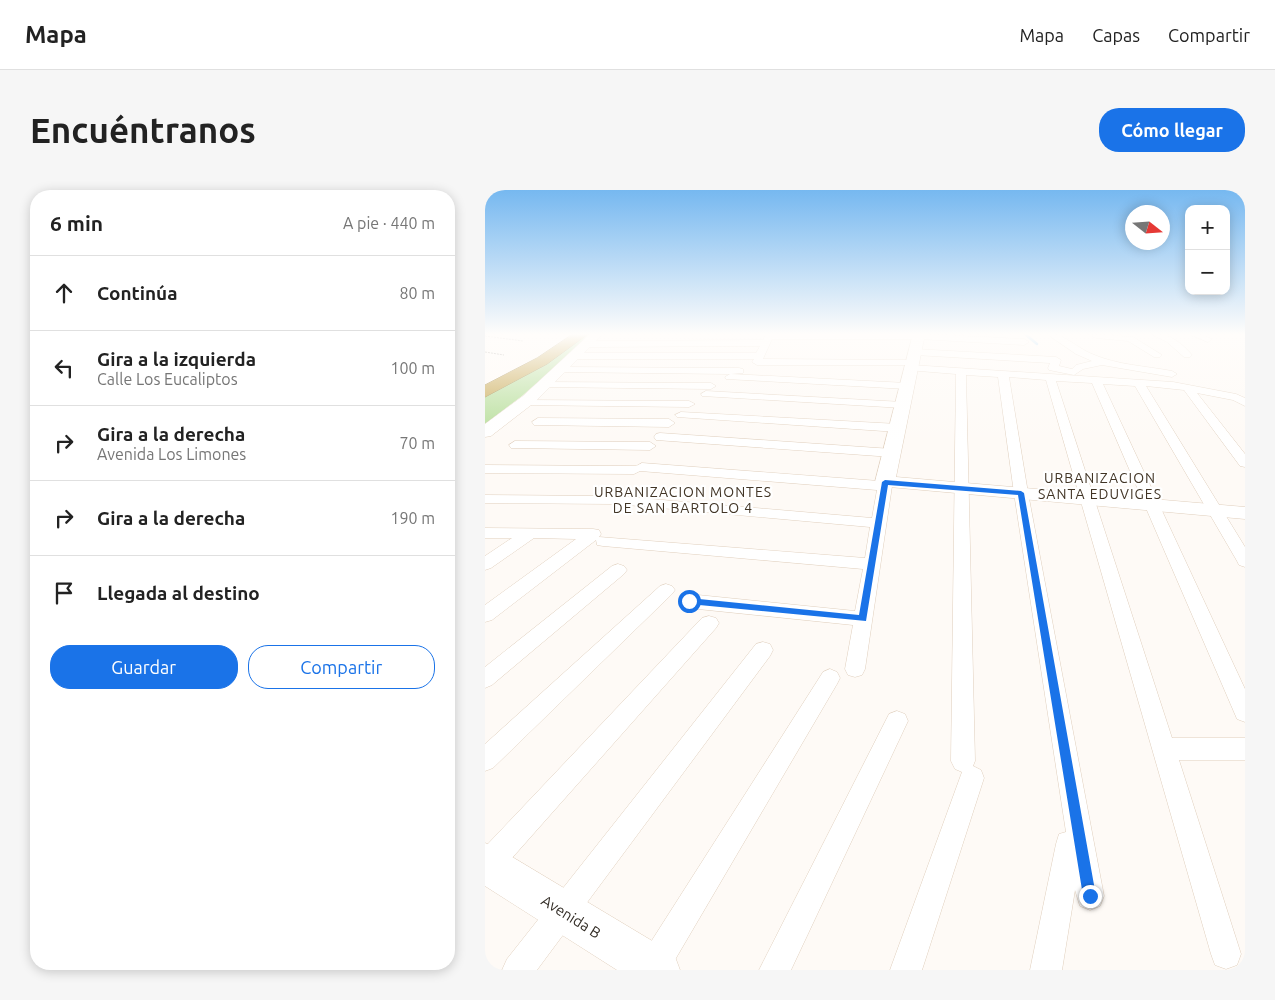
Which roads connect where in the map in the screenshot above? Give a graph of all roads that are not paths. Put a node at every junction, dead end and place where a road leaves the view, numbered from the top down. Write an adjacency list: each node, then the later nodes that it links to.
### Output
1 (525, 370): 17 (highway)
2 (561, 370): 14 (street)
3 (578, 370): 15 (street)
4 (910, 370): 15 (street)
5 (1060, 370): 6 (street)
6 (1076, 370)
7 (1157, 370): 10 (street)
8 (961, 371): 9 (street); 32 (street)
9 (1003, 374): 11 (street); 33 (street)
10 (1172, 374)
11 (1050, 377): 12 (street); 34 (street)
12 (1096, 380): 13 (street); 36 (street)
13 (1139, 383): 16 (street); 37 (street)
14 (544, 385): 18 (street); 21 (street)
15 (907, 386): 21 (street)
16 (1188, 388): 19 (street); 29 (street)
17 (485, 392)
18 (523, 403): 20 (street); 26 (street)
19 (1245, 403)
20 (689, 404)
21 (903, 405): 25 (street)
22 (681, 415): 25 (street)
23 (538, 422): 24 (street)
24 (669, 423)
25 (898, 428): 28 (street)
26 (485, 432)
27 (515, 445): 28 (street)
28 (892, 453): 31 (street)
29 (1245, 463)
30 (485, 469): 31 (street)
31 (885, 484): 32 (street); 39 (street)
32 (961, 488): 33 (street); 69 (street)
33 (1021, 493): 34 (street); 63 (street)
34 (1089, 498): 36 (street); 58 (street)
35 (485, 499): 39 (street)
36 (1150, 504): 37 (street); 56 (street)
37 (1215, 511): 38 (street); 43 (street)
38 (1245, 513)
39 (879, 523): 45 (street)
40 (485, 533): 41 (street)
41 (530, 534): 44 (street); 49 (street)
42 (603, 541): 45 (street)
43 (1245, 561)
44 (485, 564)
45 (872, 564): 50 (street)
46 (618, 570): 55 (street)
47 (666, 590): 60 (street)
48 (689, 601): 50 (street)
49 (485, 615)
50 (863, 619): 53 (street)
51 (709, 623): 62 (street)
52 (763, 650): 64 (street)
53 (855, 669)
54 (830, 678): 66 (street)
55 (485, 679)
56 (1245, 712)
57 (897, 721): 68 (street)
58 (1164, 749): 59 (street); 65 (street)
59 (1245, 749)
60 (485, 760)
61 (1069, 844): 70 (street)
62 (486, 864): 64 (street, Avenida B)
63 (1090, 896)
64 (562, 910): 66 (street, Avenida B); 67 (street)
65 (1226, 954)
66 (654, 969)
67 (518, 970)
68 (775, 970)
69 (906, 970)
70 (1046, 970)

